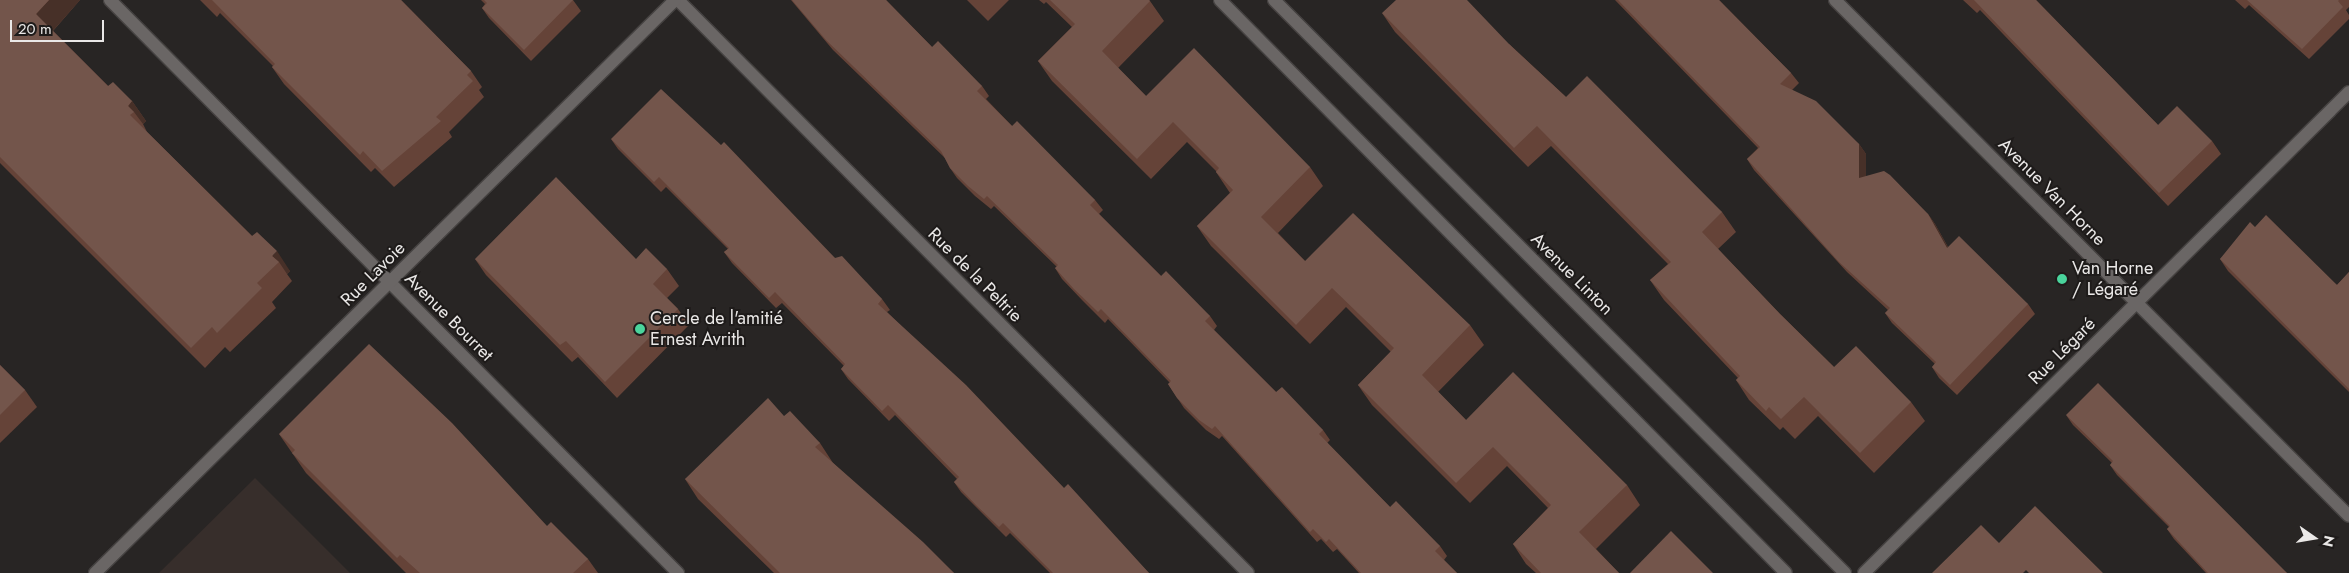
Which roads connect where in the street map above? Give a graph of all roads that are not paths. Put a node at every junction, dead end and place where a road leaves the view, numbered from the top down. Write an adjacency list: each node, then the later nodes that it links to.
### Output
1 (110, 0): 7 (street, Avenue Bourret)
2 (676, 0): 7 (street, Rue Lavoie); 12 (street, Rue de la Peltrie)
3 (1220, 0): 13 (street)
4 (1274, 0): 14 (street, Avenue Linton)
5 (1835, 0): 8 (street, Avenue Van Horne)
6 (2349, 92): 8 (street, Rue Légaré)
7 (389, 281): 10 (street, Rue Lavoie); 11 (street, Avenue Bourret)
8 (2136, 302): 9 (street, Avenue Van Horne); 15 (street, Rue Légaré)
9 (2349, 516)
10 (95, 573)
11 (678, 573)
12 (1248, 573)
13 (1786, 573)
14 (1845, 573)
15 (1864, 573)

